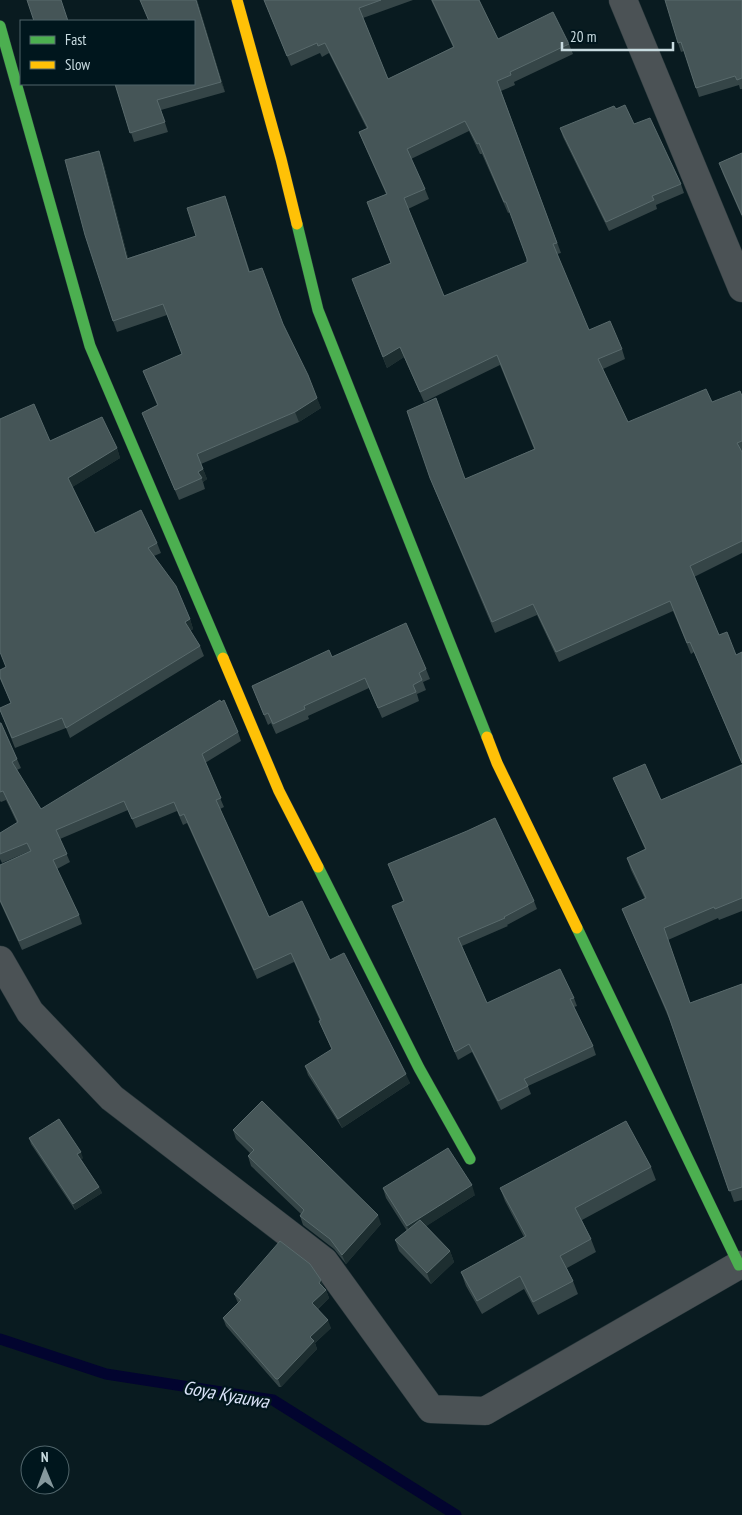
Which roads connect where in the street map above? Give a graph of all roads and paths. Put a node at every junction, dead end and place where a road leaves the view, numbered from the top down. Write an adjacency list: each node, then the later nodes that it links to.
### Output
1 (237, 0): 7 (street)
2 (624, 0): 4 (street)
3 (0, 26): 6 (street)
4 (742, 288)
5 (0, 960): 7 (street)
6 (470, 1159)
7 (740, 1264)

